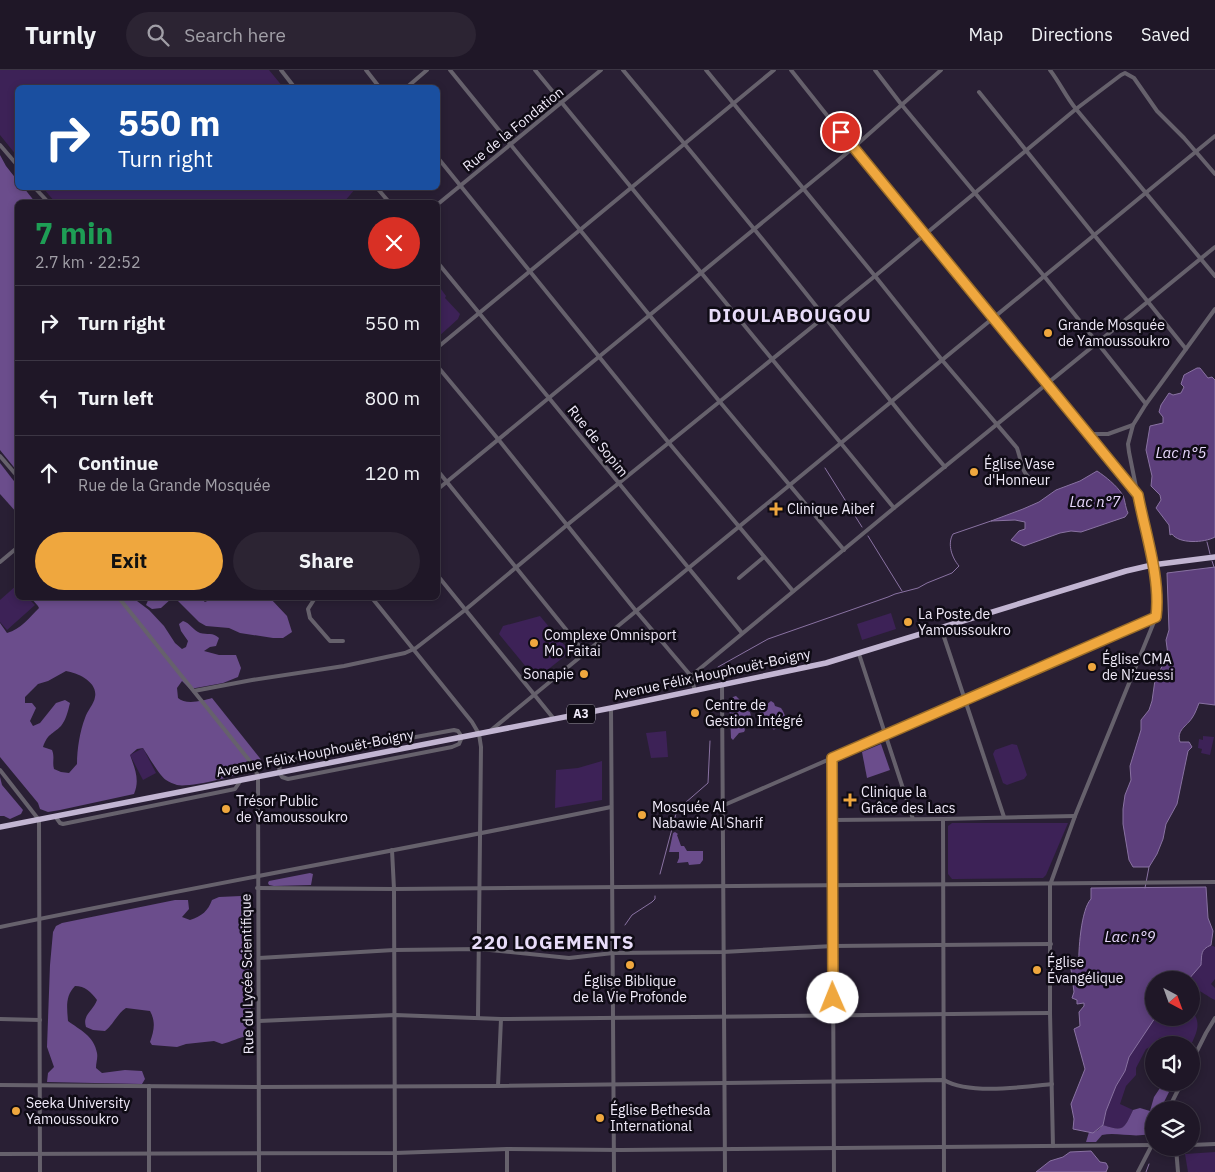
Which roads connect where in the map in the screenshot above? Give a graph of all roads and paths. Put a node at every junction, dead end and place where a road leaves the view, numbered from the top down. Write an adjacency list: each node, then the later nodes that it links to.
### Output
1 (281, 70): 14 (street)
2 (366, 70): 15 (street)
3 (427, 70): 16 (street)
4 (450, 70): 23 (street)
5 (535, 70): 18 (street)
6 (601, 70): 18 (street, Rue de la Fondation)
7 (623, 70): 24 (street)
8 (706, 70): 19 (street)
9 (774, 70): 19 (street)
10 (791, 70): 26 (street)
11 (875, 70): 20 (street)
12 (941, 70): 20 (street)
13 (1050, 70): 21 (street)
14 (293, 85)
15 (378, 85)
16 (410, 85)
17 (979, 92): 27 (street)
18 (562, 103): 23 (street, Rue de la Fondation); 33 (street)
19 (733, 103): 24 (street); 34 (street)
20 (901, 104): 26 (street); 38 (street)
21 (1076, 109): 27 (street); 28 (street); 37 (street)
22 (1215, 136): 28 (street)
23 (511, 144): 32 (street, Rue de la Fondation); 43 (street)
24 (684, 144): 33 (street); 42 (street)
25 (0, 145): 30 (street)
26 (853, 148): 34 (street); 44 (street)
27 (1026, 151): 38 (street); 45 (street)
28 (1196, 152): 31 (street); 37 (street)
29 (440, 161): 32 (street)
30 (15, 162)
31 (1215, 174)
32 (460, 186): 41 (street, Rue de la Fondation); 49 (street)
33 (632, 187): 43 (street); 50 (street)
34 (803, 188): 42 (street); 51 (street)
35 (37, 190): 39 (street)
36 (379, 190): 40 (street)
37 (1146, 192): 45 (street); 47 (street)
38 (974, 193): 44 (street); 52 (street)
39 (46, 200)
40 (387, 200)
41 (440, 202)
42 (754, 229): 50 (street); 58 (street)
43 (580, 230): 49 (street); 57 (street)
44 (925, 234): 51 (street); 59 (street)
45 (1094, 235): 52 (street); 54 (street)
46 (1215, 247): 47 (street)
47 (1201, 259): 53 (street); 54 (street)
48 (440, 264): 56 (street, Rue de Sopim)
49 (529, 271): 56 (street); 63 (street)
50 (702, 272): 57 (street); 64 (street)
51 (875, 276): 58 (street); 65 (street)
52 (1044, 276): 59 (street); 60 (street)
53 (1215, 276)
54 (1148, 302): 60 (street); 62 (street)
55 (1215, 310): 62 (street)
56 (479, 313): 61 (street); 68 (street, Rue de Sopim)
57 (649, 316): 63 (street); 69 (street)
58 (825, 317): 64 (street); 70 (street)
59 (994, 318): 65 (street); 67 (street)
60 (1098, 343): 67 (street); 71 (street)
61 (440, 345)
62 (1186, 350): 71 (street)
63 (600, 356): 68 (street); 76 (street)
64 (772, 360): 69 (street); 77 (street)
65 (942, 360): 70 (street); 72 (street)
66 (440, 369): 75 (street)
67 (1047, 384): 72 (street); 74 (street)
68 (549, 398): 75 (street); 83 (street, Rue de Sopim)
69 (720, 402): 76 (street); 84 (street)
70 (891, 402): 77 (street); 79 (street)
71 (1146, 404): 73 (street)
72 (998, 424): 79 (street); 85 (street)
73 (1133, 425): 74 (street); 87 (street)
74 (1088, 434): 87 (street)
75 (498, 438): 82 (street); 89 (street)
76 (669, 443): 83 (street); 90 (street)
77 (840, 444): 84 (street); 88 (street)
78 (0, 456): 80 (street)
79 (945, 467): 88 (street)
80 (15, 474)
81 (440, 474): 82 (street)
82 (446, 482): 86 (street); 97 (street)
83 (619, 484): 89 (street); 98 (street, Rue de Sopim)
84 (790, 485): 90 (street); 92 (street)
85 (1041, 485)
86 (440, 487)
87 (1138, 495): 96 (street)
88 (894, 508): 92 (street)
89 (566, 525): 97 (street); 106 (street)
90 (739, 527): 93 (street); 98 (street)
91 (15, 550): 95 (street)
92 (844, 550): 101 (street)
93 (764, 557): 99 (street); 101 (street)
94 (1215, 557): 96 (highway, Avenue Félix Houphouët-Boigny / A3)
95 (0, 562)
96 (1152, 565): 107 (street); 108 (highway, Avenue Félix Houphouët-Boigny / A3)
97 (516, 568): 105 (street); 112 (street)
98 (688, 568): 106 (street); 109 (street, Rue de Sopim)
99 (739, 578)
100 (440, 579): 105 (street)
101 (793, 591): 109 (street)
102 (122, 600): 116 (street)
103 (314, 600): 110 (street)
104 (374, 600): 111 (street)
105 (465, 610): 111 (street); 118 (street)
106 (636, 611): 112 (street); 114 (street)
107 (1156, 617): 119 (street); 132 (street)
108 (941, 628): 113 (highway, Avenue Félix Houphouët-Boigny / A3); 119 (street)
109 (742, 634): 114 (street)
110 (343, 641)
111 (413, 650): 116 (street); 123 (street)
112 (585, 653): 118 (street)
113 (859, 654): 115 (highway, Avenue Félix Houphouët-Boigny / A3); 124 (street)
114 (691, 676): 117 (street)
115 (722, 686): 117 (highway, Avenue Félix Houphouët-Boigny / A3); 130 (street)
116 (194, 691): 129 (street)
117 (695, 691): 120 (highway, Avenue Félix Houphouët-Boigny / A3)
118 (534, 695): 121 (street); 122 (street)
119 (966, 700): 124 (street); 133 (street)
120 (611, 708): 121 (highway, Avenue Félix Houphouët-Boigny / A3); 131 (street)
121 (554, 719): 122 (highway, Avenue Félix Houphouët-Boigny / A3)
122 (490, 732): 123 (highway, Avenue Félix Houphouët-Boigny / A3)
123 (479, 734): 125 (highway, Avenue Félix Houphouët-Boigny / A3); 139 (street)
124 (886, 734): 126 (street); 134 (street)
125 (462, 737): 128 (highway, Avenue Félix Houphouët-Boigny / A3); 128 (street)
126 (832, 758): 130 (street); 136 (street)
127 (0, 770): 135 (street)
128 (279, 772): 129 (highway, Avenue Félix Houphouët-Boigny / A3)
129 (258, 776): 135 (highway, Avenue Félix Houphouët-Boigny / A3); 141 (street, Rue du Lycée Scientifique)
130 (722, 806): 144 (street)
131 (612, 807): 139 (street); 147 (street)
132 (1075, 816): 133 (street); 146 (street)
133 (1004, 817): 137 (street)
134 (913, 819): 136 (street); 137 (street)
135 (39, 820): 138 (highway, Avenue Félix Houphouët-Boigny / A3); 151 (street)
136 (832, 820): 145 (street)
137 (943, 820): 143 (street)
138 (0, 827)
139 (480, 834): 140 (street); 149 (street)
140 (392, 850): 141 (street); 150 (street)
141 (258, 876): 148 (street, Rue du Lycée Scientifique); 151 (street)
142 (1215, 882): 146 (street)
143 (943, 884): 145 (street); 146 (street); 154 (street)
144 (723, 885): 145 (street); 147 (street); 158 (street)
145 (832, 885): 155 (street)
146 (1050, 885): 153 (street)
147 (613, 887): 149 (street); 159 (street)
148 (257, 888): 150 (street); 160 (street, Rue du Lycée Scientifique)
149 (479, 888): 150 (street); 156 (street)
150 (394, 889): 157 (street)
151 (38, 919): 152 (street); 171 (street)
152 (0, 927)
153 (1051, 944): 154 (street); 161 (street)
154 (943, 945): 155 (street); 163 (street)
155 (833, 946): 158 (street); 164 (street)
156 (480, 949): 157 (street); 159 (street); 166 (street)
157 (394, 950): 160 (street); 162 (street)
158 (723, 952): 159 (street); 165 (street)
159 (613, 953): 167 (street)
160 (259, 958): 172 (street, Rue du Lycée Scientifique)
161 (1050, 1013): 163 (street); 177 (street)
162 (395, 1015): 166 (street); 172 (street); 182 (street)
163 (943, 1015): 164 (street); 174 (street)
164 (833, 1016): 165 (street); 175 (street)
165 (725, 1017): 167 (street); 176 (street)
166 (478, 1018): 170 (street)
167 (613, 1018): 170 (street); 180 (street)
168 (1215, 1018): 173 (street)
169 (0, 1019): 171 (street)
170 (501, 1019): 183 (street)
171 (40, 1020): 179 (street)
172 (259, 1021): 184 (street, Rue du Lycée Scientifique)
173 (1200, 1044)
174 (944, 1080): 175 (street); 177 (street); 188 (street)
175 (835, 1081): 176 (street); 190 (street)
176 (724, 1082): 180 (street); 191 (street)
177 (1052, 1084): 189 (street)
178 (0, 1085): 179 (street)
179 (40, 1085): 181 (street); 197 (street)
180 (614, 1085): 183 (street); 193 (street)
181 (149, 1086): 184 (street); 198 (street)
182 (395, 1086): 183 (street); 184 (street); 195 (street)
183 (498, 1086)
184 (259, 1087): 194 (street, Rue du Lycée Scientifique)
185 (1145, 1144): 189 (street)
186 (1215, 1144): 187 (street)
187 (1200, 1145)
188 (944, 1146): 189 (street); 190 (street); 209 (street)
189 (1053, 1146)
190 (835, 1147): 191 (street); 208 (street)
191 (725, 1148): 193 (street); 207 (street)
192 (507, 1149): 193 (street); 195 (street); 205 (street)
193 (614, 1150): 206 (street)
194 (259, 1153): 195 (street); 198 (street); 203 (street, Rue du Lycée Scientifique)
195 (395, 1153): 204 (street)
196 (0, 1154): 197 (street)
197 (39, 1154): 198 (street); 201 (street)
198 (149, 1154): 202 (street)
199 (1147, 1156): 210 (street)
200 (1177, 1156): 211 (street)
201 (40, 1172)
202 (149, 1172)
203 (259, 1172)
204 (395, 1172)
205 (507, 1172)
206 (614, 1172)
207 (725, 1172)
208 (834, 1172)
209 (944, 1172)
210 (1138, 1172)
211 (1178, 1172)

